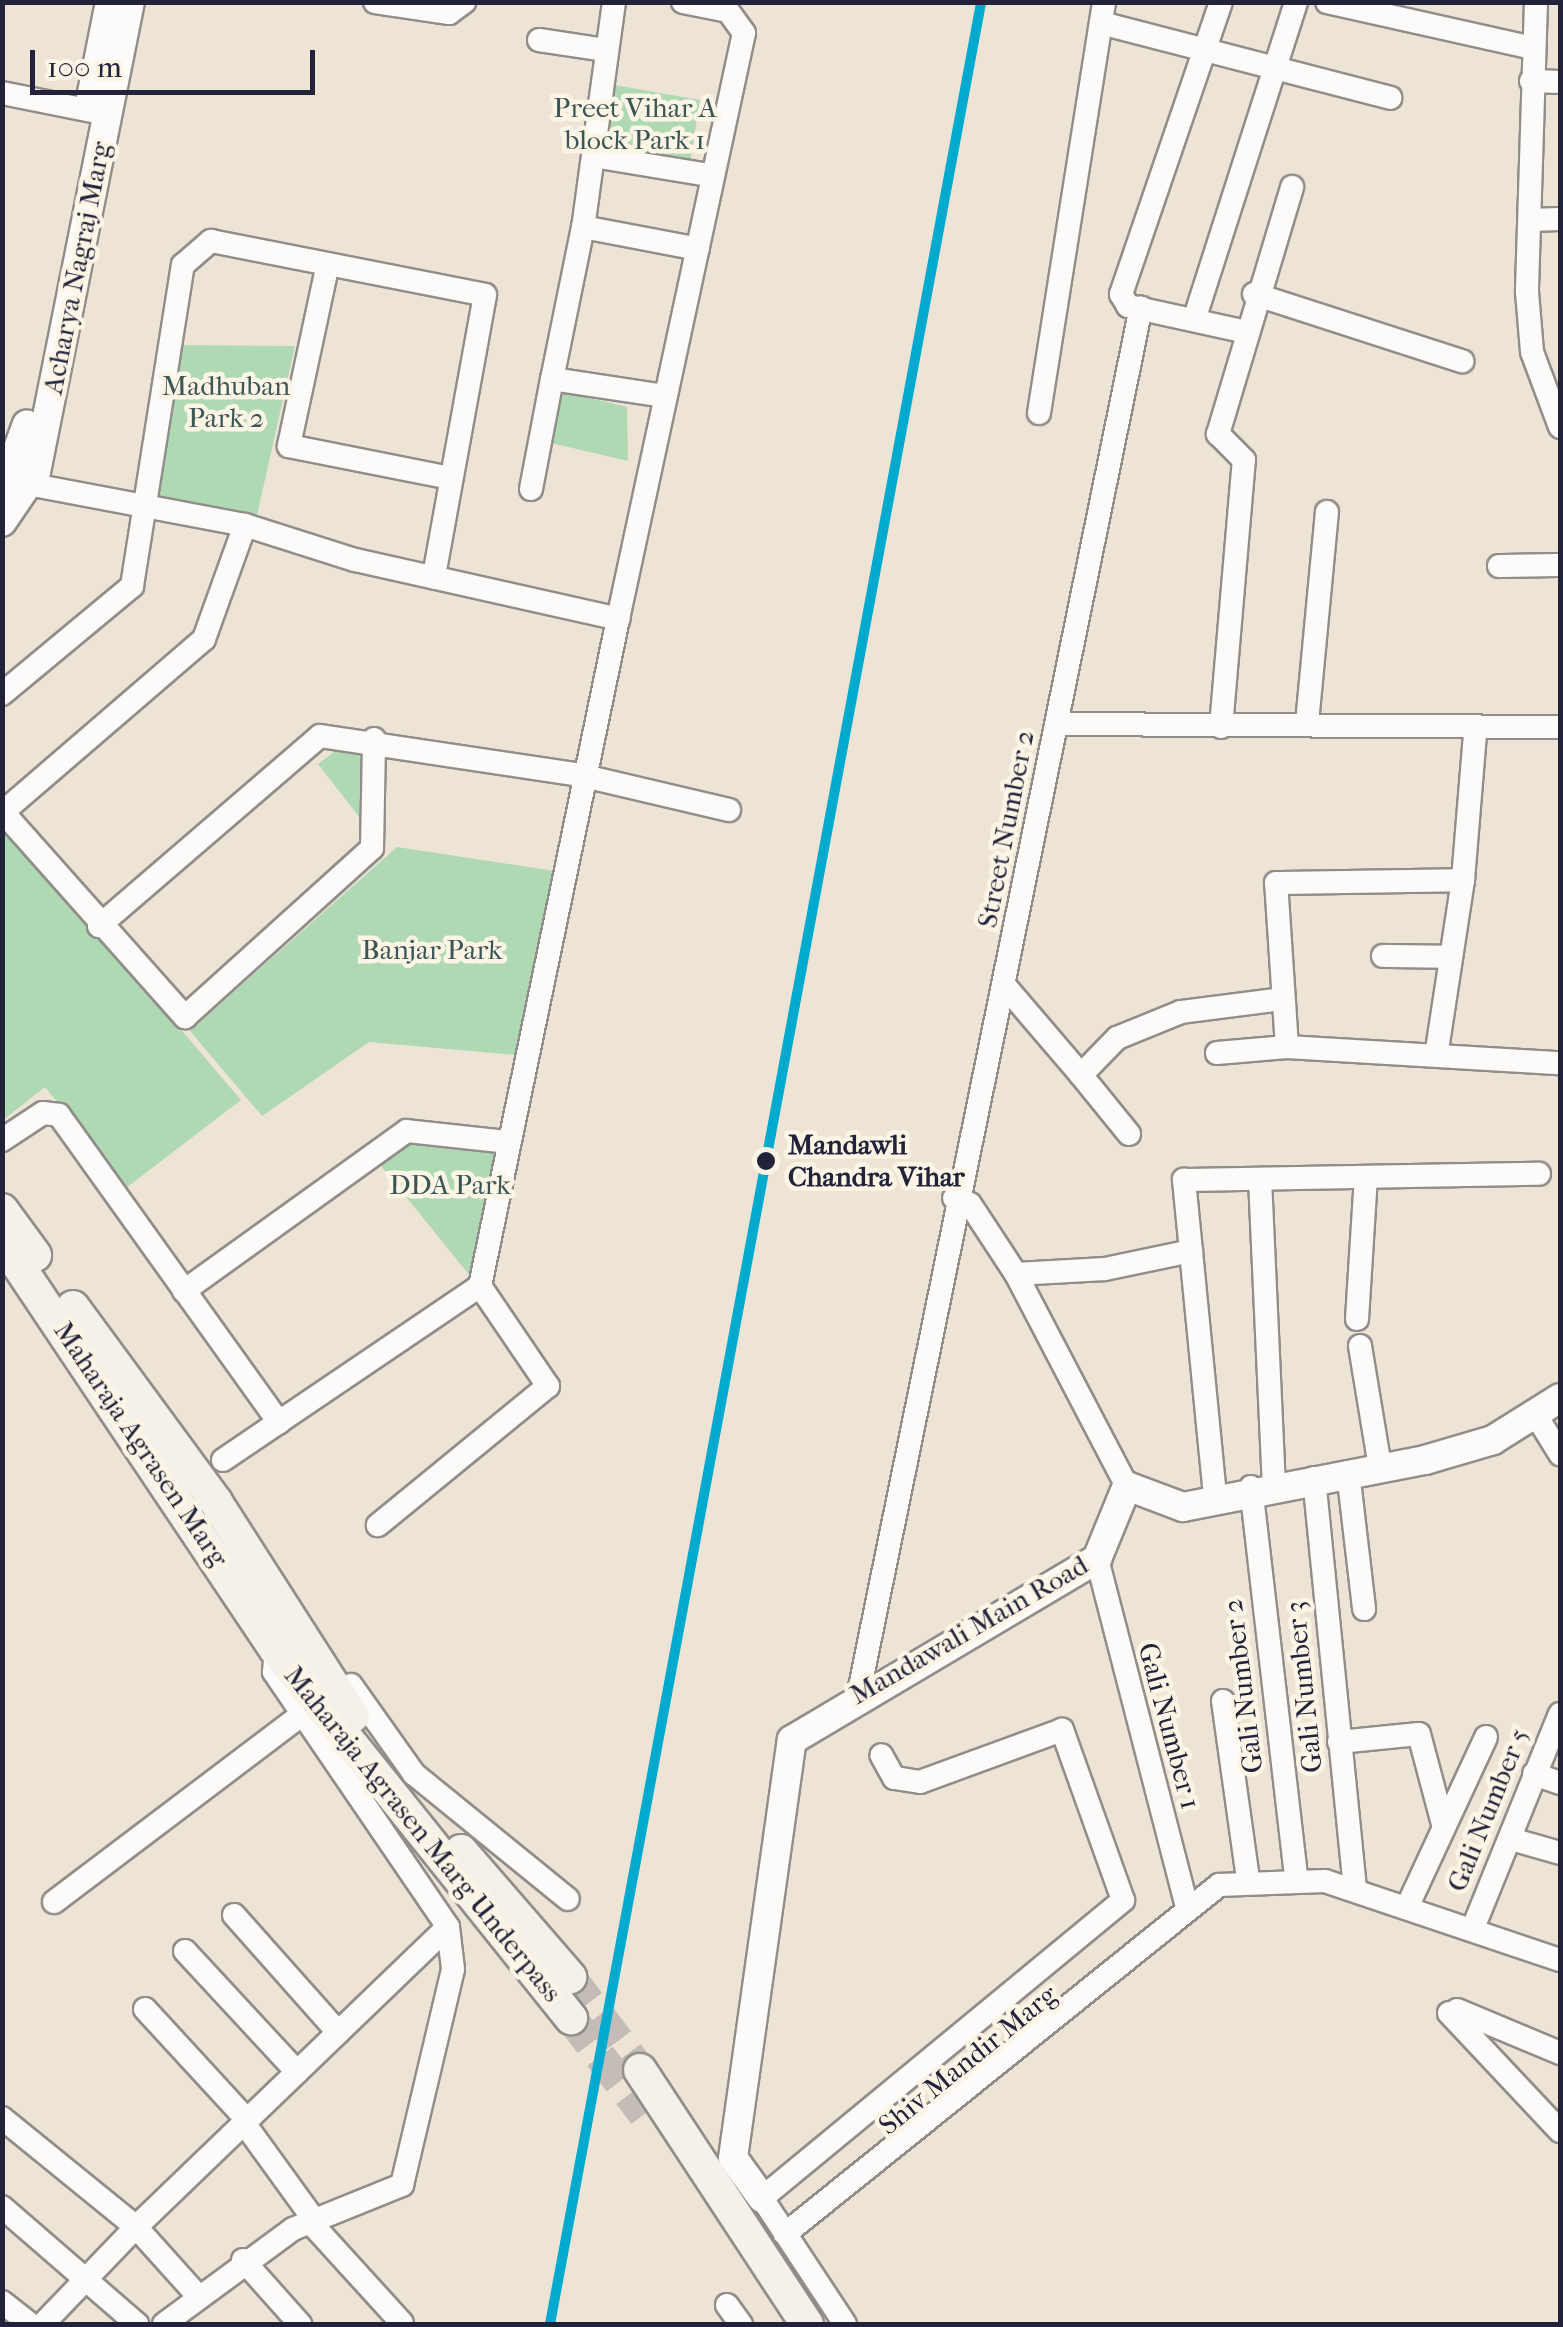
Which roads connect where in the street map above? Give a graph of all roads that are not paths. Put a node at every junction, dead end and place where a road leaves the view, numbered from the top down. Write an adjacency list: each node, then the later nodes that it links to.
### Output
1 (110, 2): 21 (street, Acharya Nagraj Marg)
2 (130, 2): 21 (street, Acharya Nagraj Marg)
3 (376, 2): 4 (street)
4 (464, 2)
5 (614, 2): 14 (street)
6 (684, 2): 23 (street)
7 (1221, 2): 15 (street, Street Number 2)
8 (1296, 2): 16 (street)
9 (1327, 2): 13 (street)
10 (1536, 2): 13 (street)
11 (1102, 13): 15 (street); 37 (street)
12 (540, 40): 14 (street)
13 (1534, 48): 17 (street)
14 (606, 50): 22 (street)
15 (1199, 50): 16 (street); 31 (street, Street Number 2)
16 (1278, 72): 20 (street); 32 (street)
17 (1531, 81): 18 (street); 25 (street)
18 (1560, 82)
19 (2, 93): 21 (street)
20 (1390, 98)
21 (98, 112): 40 (street, Acharya Nagraj Marg)
22 (594, 156): 23 (street); 27 (street)
23 (709, 175): 28 (street)
24 (1292, 187): 30 (street)
25 (1530, 220): 26 (street); 38 (street)
26 (1560, 220)
27 (584, 227): 28 (street); 35 (street)
28 (698, 249): 36 (street)
29 (326, 268): 39 (street); 39 (street); 42 (street)
30 (1254, 294): 33 (street); 34 (street)
31 (1141, 307): 32 (street); 51 (street, Street Number 2)
32 (1195, 317): 33 (street)
33 (1243, 331): 53 (street)
34 (1462, 361)
35 (552, 379): 36 (street); 41 (street)
36 (664, 396): 49 (street)
37 (1039, 413)
38 (1560, 427)
39 (452, 478): 48 (street)
40 (15, 488): 42 (street); 44 (street, Acharya Nagraj Marg)
41 (531, 489)
42 (147, 511): 45 (street); 50 (street)
43 (1328, 512): 52 (street)
44 (2, 522)
45 (245, 525): 48 (street); 59 (street)
46 (1560, 565): 47 (street)
47 (1499, 566)
48 (434, 577): 49 (street)
49 (618, 619): 57 (street)
50 (2, 694)
51 (1058, 724): 53 (street); 64 (street, Street Number 2)
52 (1307, 724): 53 (street); 55 (street)
53 (1221, 727)
54 (1560, 727): 55 (street)
55 (1475, 733): 60 (street)
56 (374, 738): 57 (street); 61 (street); 61 (street)
57 (580, 775): 58 (street); 73 (street)
58 (729, 810)
59 (3, 812): 61 (street)
60 (1462, 880): 63 (street); 65 (street)
61 (99, 926)
62 (1383, 956): 63 (street)
63 (1451, 957): 67 (street)
64 (1005, 986): 70 (street); 77 (street, Street Number 2)
65 (1282, 999): 66 (street); 70 (street)
66 (1287, 1047): 67 (street); 68 (street)
67 (1436, 1050): 69 (street)
68 (1217, 1053)
69 (1560, 1063)
70 (1080, 1075): 71 (street)
71 (1129, 1134)
72 (2, 1140): 83 (street)
73 (509, 1142): 82 (street); 83 (street)
74 (1538, 1174): 75 (street)
75 (1366, 1177): 76 (street); 84 (street)
76 (1260, 1179): 80 (street); 94 (street, Gali Number 2)
77 (954, 1198): 81 (street); 103 (street, Street Number 2)
78 (2, 1210): 99 (main road, Maharaja Agrasen Marg)
79 (2, 1242): 99 (main road, Maharaja Agrasen Marg)
80 (1191, 1250): 81 (street); 96 (street)
81 (1016, 1274): 95 (street)
82 (480, 1286): 88 (street); 97 (street)
83 (184, 1291): 88 (street)
84 (1356, 1319)
85 (1360, 1346): 91 (street)
86 (1560, 1398): 87 (street)
87 (1538, 1417): 89 (street); 91 (street)
88 (279, 1422): 90 (street)
89 (1560, 1454)
90 (223, 1460)
91 (1380, 1466): 92 (street)
92 (1348, 1472): 93 (street); 101 (street)
93 (1314, 1478): 94 (street); 108 (street, Gali Number 3)
94 (1262, 1485): 96 (street); 116 (street, Gali Number 2)
95 (1128, 1486): 96 (street); 98 (street, Mandawali Main Road)
96 (1215, 1496)
97 (378, 1525)
98 (1096, 1558): 103 (street, Mandawali Main Road); 121 (street, Gali Number 1)
99 (243, 1570): 100 (main road, Maharaja Agrasen Marg); 102 (main road, Maharaja Agrasen Marg)
100 (276, 1600): 118 (street); 127 (main road, Maharaja Agrasen Marg Underpass)
101 (1364, 1608)
102 (276, 1650): 105 (street); 129 (main road, Maharaja Agrasen Marg Underpass)
103 (860, 1692): 140 (street, Mandawali Main Road)
104 (1223, 1701): 115 (street)
105 (301, 1715): 119 (street); 123 (street)
106 (1558, 1722): 110 (street, Gali Number 5)
107 (1486, 1737): 112 (street)
108 (1340, 1742): 112 (street); 117 (street, Gali Number 3)
109 (880, 1755): 130 (street)
110 (1534, 1774): 111 (street); 113 (street, Gali Number 5)
111 (1560, 1782)
112 (1444, 1828): 120 (street)
113 (1511, 1839): 114 (street); 124 (street, Gali Number 5)
114 (1560, 1854)
115 (1248, 1878): 116 (street, Shiv Mandir Marg); 121 (street, Shiv Mandir Marg)
116 (1296, 1878): 117 (street, Shiv Mandir Marg)
117 (1355, 1889): 120 (street, Shiv Mandir Marg)
118 (568, 1899)
119 (54, 1902)
120 (1408, 1903): 124 (street, Shiv Mandir Marg)
121 (1187, 1907): 133 (street, Shiv Mandir Marg)
122 (234, 1915): 131 (street)
123 (448, 1927): 131 (street); 142 (street)
124 (1473, 1928): 126 (street, Shiv Mandir Marg)
125 (186, 1951): 135 (street)
126 (1560, 1960)
127 (570, 1977)
128 (145, 2008): 138 (street)
129 (570, 2018)
130 (975, 2027): 133 (street); 140 (street)
131 (338, 2032): 135 (street)
132 (1560, 2053): 139 (street)
133 (1003, 2062): 144 (street, Shiv Mandir Marg)
134 (640, 2070): 156 (main road)
135 (297, 2072): 138 (street)
136 (644, 2114): 155 (main road)
137 (2, 2118): 143 (street)
138 (245, 2121): 142 (street); 143 (street)
139 (1560, 2131)
140 (762, 2198): 144 (street)
141 (2, 2207): 146 (street)
142 (313, 2222): 145 (street); 150 (street)
143 (136, 2227): 146 (street); 147 (street)
144 (793, 2227): 157 (street)
145 (244, 2260): 147 (street); 154 (street)
146 (86, 2276): 152 (street); 153 (street)
147 (198, 2296): 149 (street)
148 (2, 2302): 151 (street)
149 (175, 2321)
150 (402, 2323)
151 (30, 2324)
152 (43, 2324)
153 (137, 2324)
154 (300, 2324)
155 (780, 2324)
156 (806, 2324)
157 (846, 2324)

